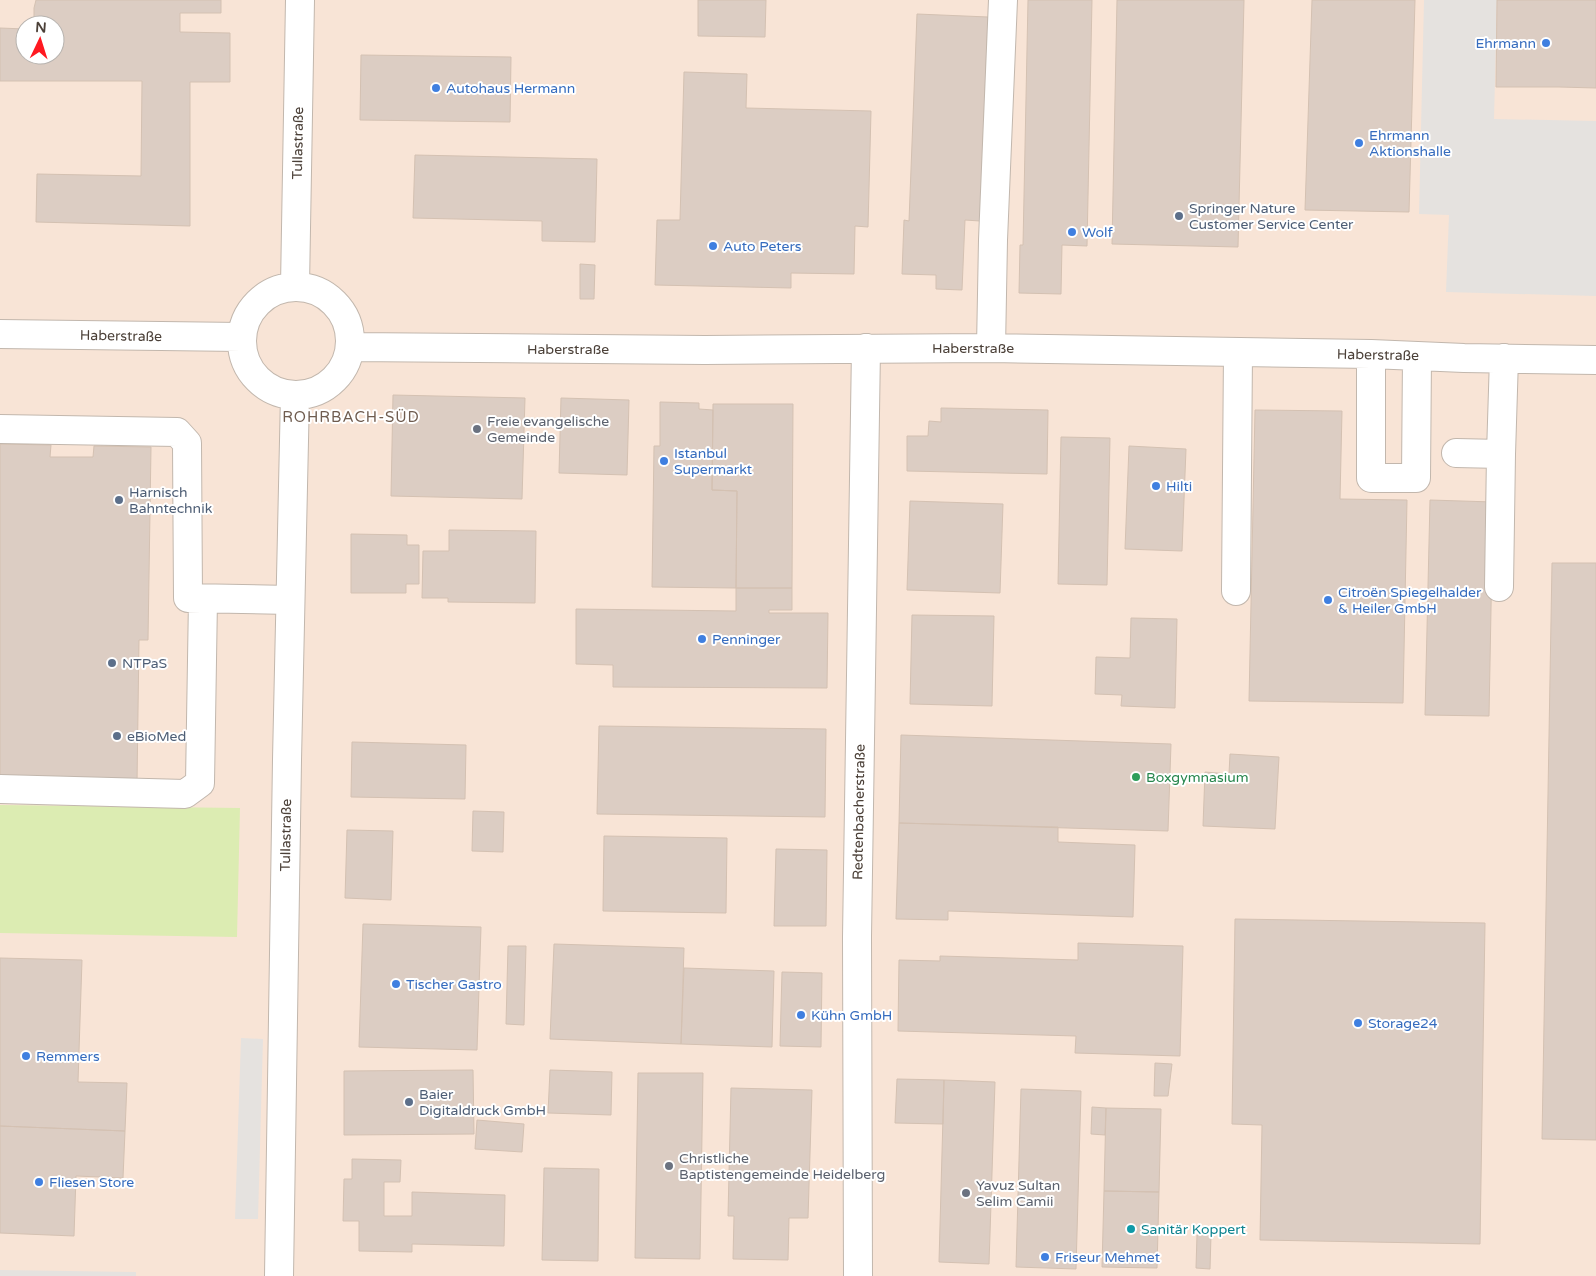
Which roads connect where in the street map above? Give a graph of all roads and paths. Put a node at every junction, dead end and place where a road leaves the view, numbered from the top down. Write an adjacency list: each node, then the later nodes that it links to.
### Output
1 (300, 0): 3 (street, Tullastraße)
2 (1003, 0): 8 (street)
3 (295, 286): 5 (street); 6 (street)
4 (0, 334): 5 (street, Haberstraße)
5 (241, 337): 14 (street)
6 (350, 347): 7 (street, Haberstraße); 14 (street)
7 (866, 348): 8 (street, Haberstraße); 24 (street, Redtenbacherstraße)
8 (991, 348): 9 (street, Haberstraße)
9 (1238, 352): 10 (street, Haberstraße); 19 (street)
10 (1371, 354): 11 (street, Haberstraße); 11 (street)
11 (1417, 356): 12 (street, Haberstraße)
12 (1504, 358): 13 (street, Haberstraße); 17 (street)
13 (1596, 360)
14 (295, 395): 21 (street, Tullastraße)
15 (0, 429): 20 (street)
16 (1456, 453): 17 (street)
17 (1501, 454): 18 (street)
18 (1499, 587)
19 (1236, 591)
20 (202, 598): 21 (street); 22 (street)
21 (290, 600): 23 (street, Tullastraße)
22 (0, 789)
23 (279, 1276)
24 (858, 1276)

